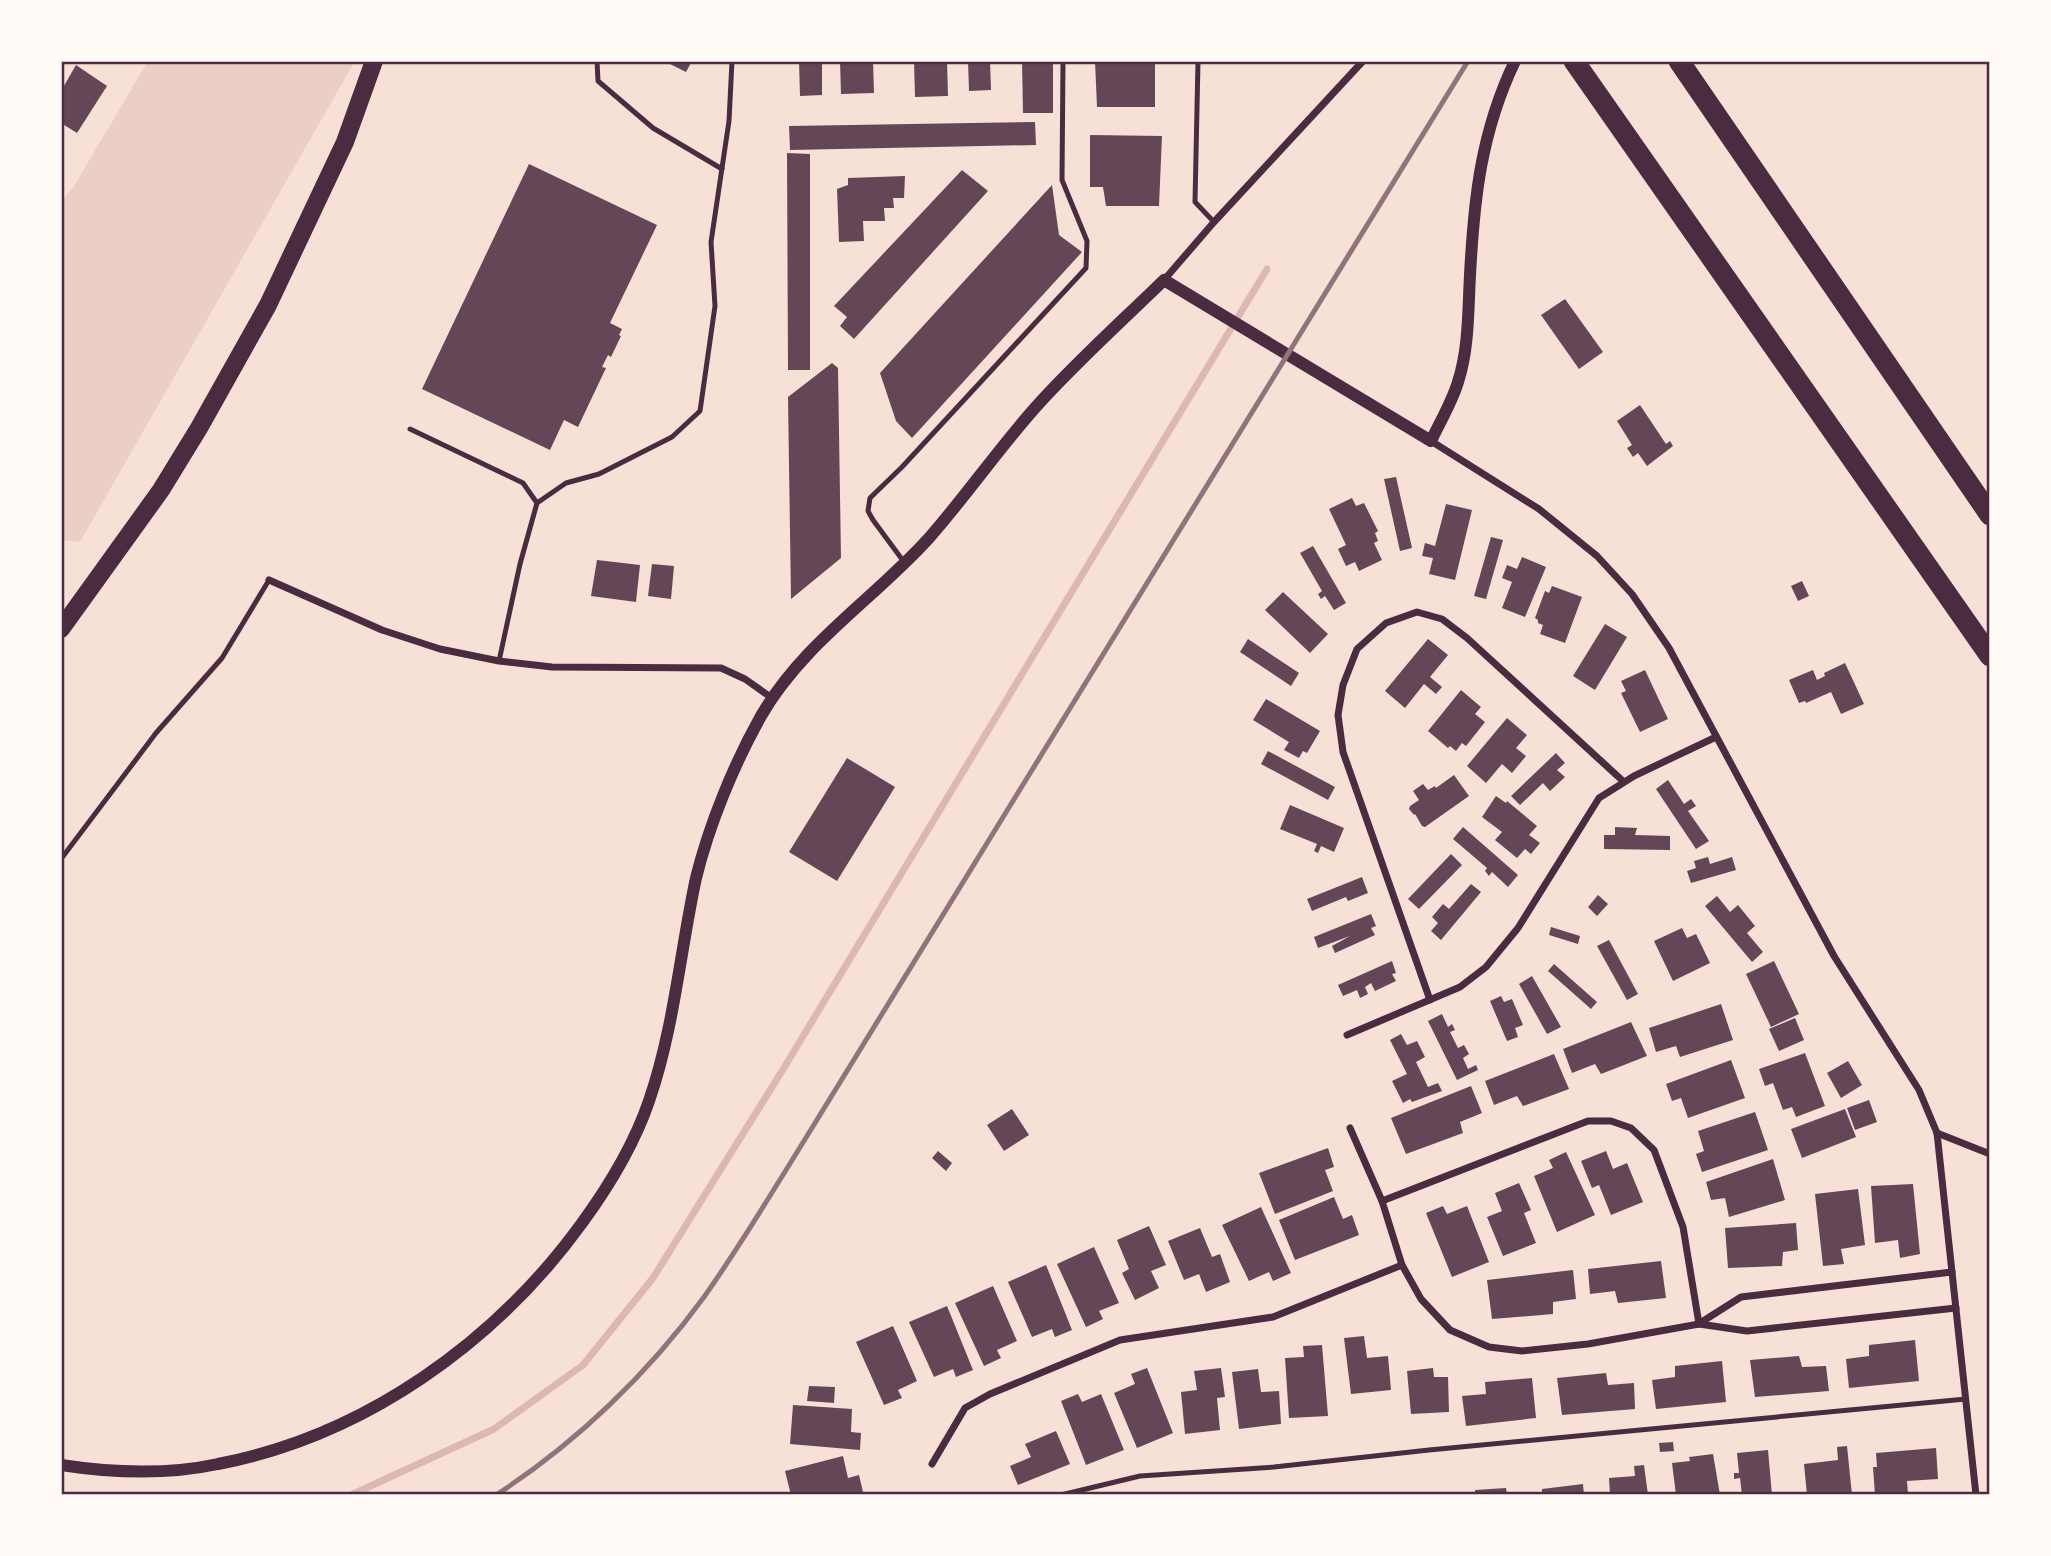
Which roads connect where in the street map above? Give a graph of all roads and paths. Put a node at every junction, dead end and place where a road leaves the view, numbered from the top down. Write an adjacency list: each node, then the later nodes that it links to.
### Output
1 (374, 61): 19 (main road)
2 (597, 61): 10 (lane)
3 (732, 61): 10 (lane)
4 (1063, 61): 17 (lane)
5 (1198, 61): 11 (lane)
6 (1363, 61): 11 (street)
7 (1516, 61): 14 (street)
8 (1679, 61): 16 (highway)
9 (1577, 66): 20 (highway)
10 (722, 169): 15 (lane)
11 (1214, 222): 12 (street)
12 (1164, 280): 14 (street); 17 (street)
13 (410, 429): 15 (lane)
14 (1431, 441): 23 (street)
15 (537, 503): 21 (lane)
16 (1990, 515)
17 (904, 562): 22 (street)
18 (268, 580): 21 (street); 25 (lane)
19 (61, 629)
20 (1990, 656)
21 (499, 661): 22 (street)
22 (772, 698): 38 (street)
23 (1716, 737): 24 (street); 29 (street)
24 (1623, 782): 26 (street); 26 (street)
25 (61, 859)
26 (1430, 1000): 27 (street)
27 (1347, 1035)
28 (1350, 1128): 31 (street)
29 (1937, 1133): 30 (street); 33 (street)
30 (1990, 1154)
31 (1381, 1201): 32 (street); 35 (street)
32 (1402, 1265): 35 (street); 37 (street)
33 (1952, 1272): 34 (street); 35 (street)
34 (1956, 1308): 35 (street); 36 (street)
35 (1699, 1324)
36 (1966, 1399): 39 (lane); 40 (street)
37 (932, 1464)
38 (61, 1465)
39 (1060, 1495)
40 (1976, 1495)

